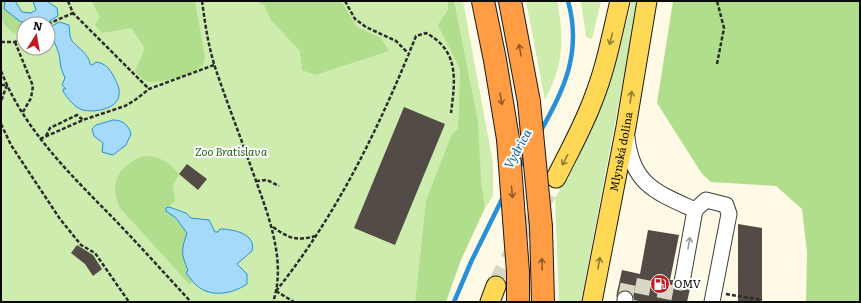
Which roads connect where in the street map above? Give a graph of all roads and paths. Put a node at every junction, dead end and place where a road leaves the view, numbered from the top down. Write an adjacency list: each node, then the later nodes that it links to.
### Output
1 (68, 1): 9 (path)
2 (202, 1): 15 (path)
3 (345, 1): 13 (path)
4 (482, 1): 42 (highway, one-way to 42, bridge)
5 (510, 1): 43 (highway, one-way to 5, bridge)
6 (620, 1): 28 (main road, one-way to 28)
7 (647, 1): 25 (main road, Mlynská dolina, one-way to 7)
8 (717, 1): 14 (path)
9 (73, 13): 10 (path); 19 (path)
10 (56, 20)
11 (1, 42): 12 (path)
12 (15, 42): 21 (path)
13 (409, 54): 22 (path); 33 (path)
14 (717, 64)
15 (214, 66): 19 (path); 29 (path)
16 (1, 71): 18 (path)
17 (1, 85): 18 (path)
18 (7, 85): 20 (path); 21 (path)
19 (149, 89): 23 (path)
20 (1, 100)
21 (23, 112): 27 (path)
22 (451, 113)
23 (83, 120): 26 (path); 26 (path)
24 (1, 124): 38 (path)
25 (626, 127): 31 (street); 44 (main road, Mlynská dolina, one-way to 25)
26 (46, 136): 27 (path)
27 (40, 139): 39 (path)
28 (556, 178)
29 (256, 180): 30 (path); 32 (path)
30 (280, 186)
31 (695, 210): 34 (street, one-way to 31); 36 (street)
32 (272, 226): 33 (path); 35 (path)
33 (316, 236): 35 (path)
34 (682, 282)
35 (276, 291): 40 (path); 41 (path)
36 (716, 297): 37 (path)
37 (762, 300)
38 (129, 302)
39 (191, 302)
40 (273, 302)
41 (294, 302)
42 (518, 302)
43 (543, 302)
44 (592, 302)

